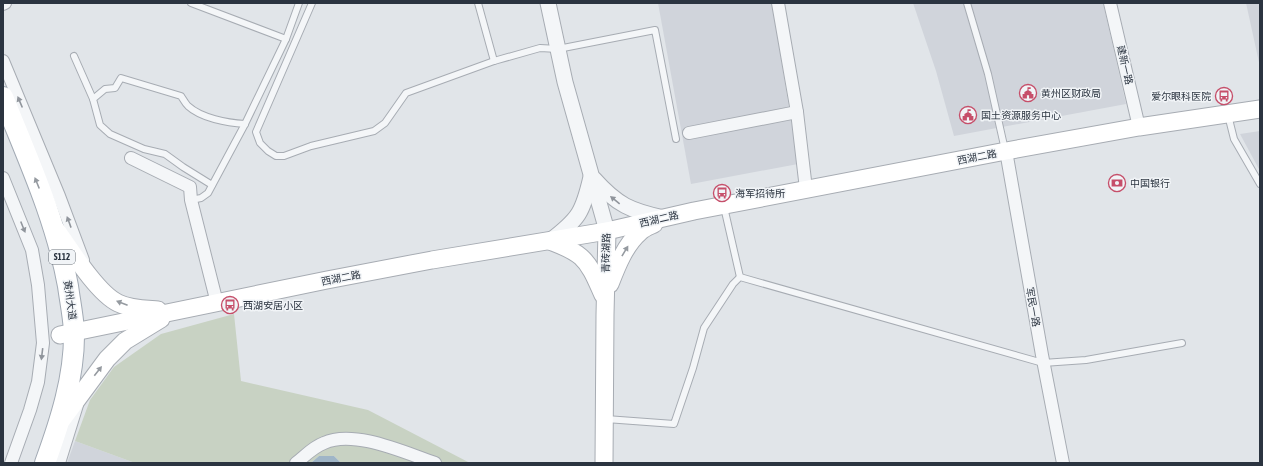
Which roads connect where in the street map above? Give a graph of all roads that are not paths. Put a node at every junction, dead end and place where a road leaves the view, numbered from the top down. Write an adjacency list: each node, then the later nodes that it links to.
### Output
1 (191, 3): 9 (lane)
2 (299, 3): 9 (lane)
3 (312, 3): 13 (lane)
4 (478, 3): 13 (lane)
5 (548, 3): 10 (street, 青砖湖路)
6 (778, 3): 17 (street)
7 (966, 3): 24 (lane)
8 (1110, 3): 20 (street, 建新一路)
9 (286, 39): 19 (lane)
10 (558, 49): 13 (lane); 23 (lane); 26 (street, 青砖湖路)
11 (74, 56): 15 (lane)
12 (3, 61): 37 (street, one-way to 12)
13 (494, 61)
14 (3, 97): 34 (main road, 黄州大道 / S112, one-way to 14)
15 (93, 98): 19 (lane); 29 (lane)
16 (1260, 109): 18 (main road, 西湖二路)
17 (797, 112): 21 (street); 30 (street)
18 (1227, 114): 20 (main road, 西湖二路); 28 (lane)
19 (245, 124): 29 (lane)
20 (1139, 127): 24 (main road, 西湖二路)
21 (689, 133)
22 (3, 134): 42 (main road, 黄州大道 / S112)
23 (676, 139)
24 (1006, 151): 30 (main road, 西湖二路); 44 (street, 军民一路)
25 (131, 158): 31 (street)
26 (592, 176): 33 (street, one-way to 26); 35 (street, 青砖湖路); 36 (street)
27 (3, 178): 48 (street, one-way to 48)
28 (1260, 184)
29 (212, 186): 31 (lane)
30 (806, 190): 32 (main road, 西湖二路)
31 (190, 200): 40 (street)
32 (723, 205): 33 (main road, 西湖二路); 38 (lane)
33 (664, 218): 35 (main road, 西湖二路); 39 (main road, one-way to 33)
34 (53, 226): 37 (main road); 42 (main road, 黄州大道 / S112)
35 (607, 231): 36 (main road, 西湖二路); 39 (main road, 青砖湖路)
36 (550, 241): 39 (main road); 40 (main road, 西湖二路)
37 (88, 272): 41 (main road, one-way to 37)
38 (740, 277): 44 (lane); 46 (lane)
39 (605, 300): 46 (main road, 青砖湖路)
40 (217, 303): 41 (main road, 西湖二路)
41 (174, 312): 42 (main road, 西湖二路); 45 (main road, one-way to 41)
42 (67, 334): 47 (main road, 黄州大道 / S112); 49 (main road, 黄州大道 / S112)
43 (1182, 343): 44 (lane)
44 (1043, 363): 55 (street, 军民一路)
45 (81, 394): 47 (main road); 51 (street)
46 (604, 419): 54 (main road, 青砖湖路)
47 (58, 425): 50 (main road, 黄州大道 / S112)
48 (11, 463)
49 (32, 463)
50 (45, 463)
51 (59, 463)
52 (296, 463): 53 (street)
53 (435, 463)
54 (604, 463)
55 (1063, 463)

